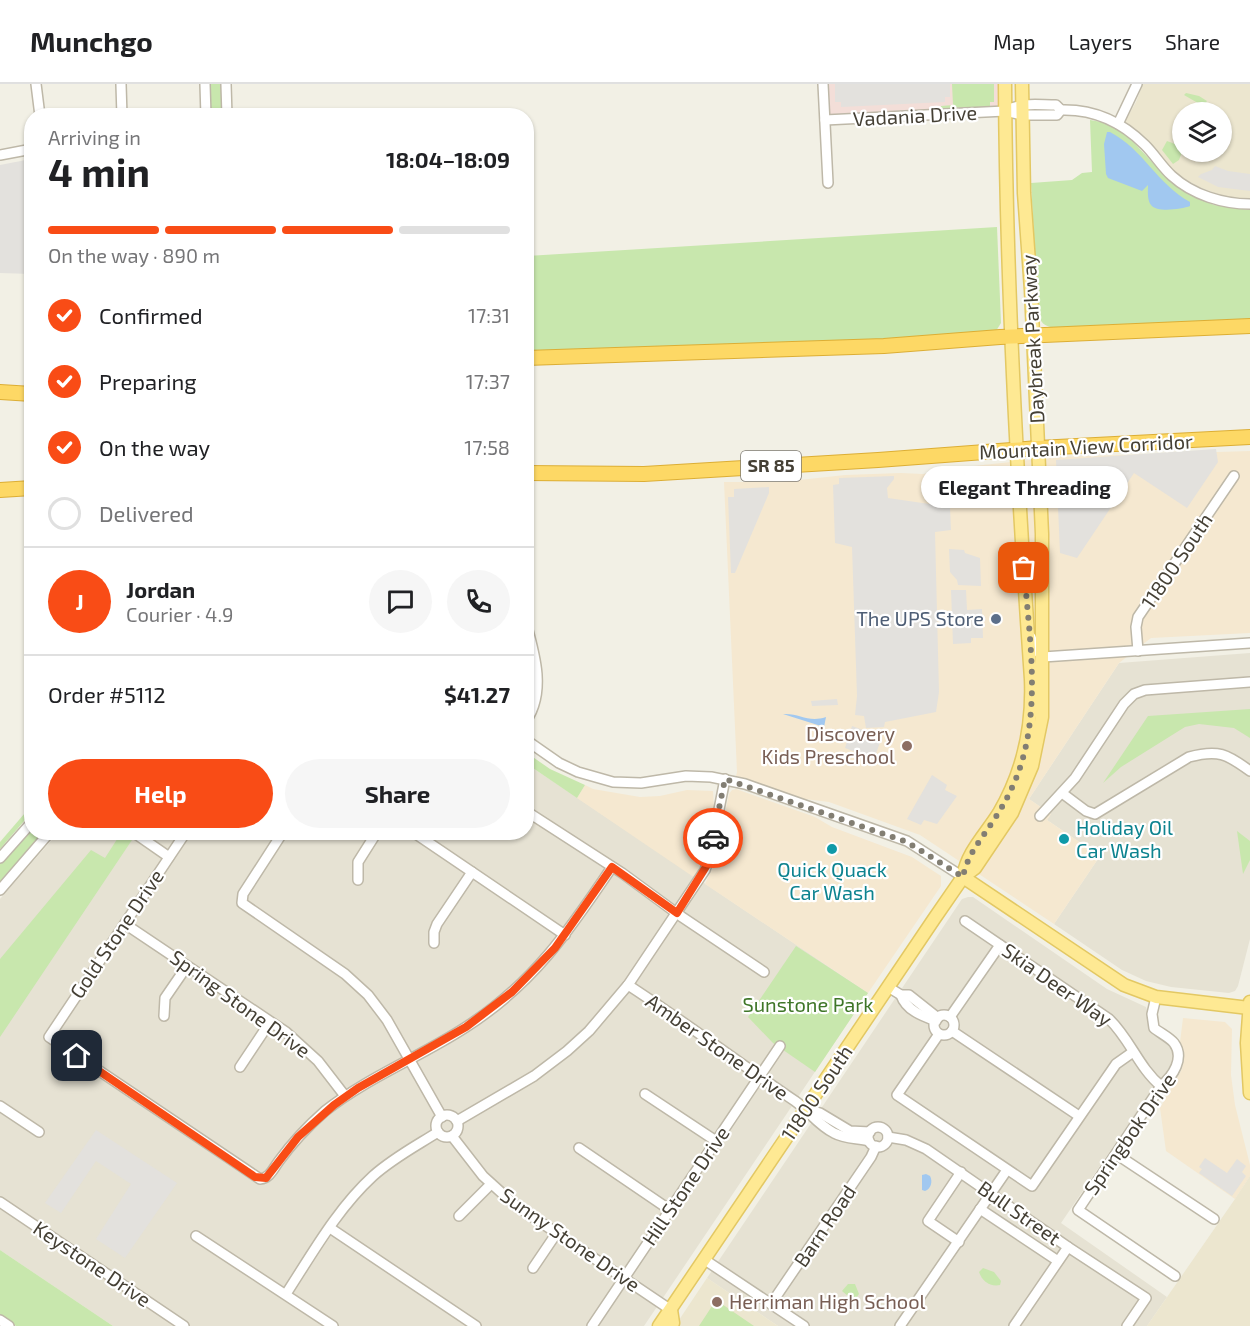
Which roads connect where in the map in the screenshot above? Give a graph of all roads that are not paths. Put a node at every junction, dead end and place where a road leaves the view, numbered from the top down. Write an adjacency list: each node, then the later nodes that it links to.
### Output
1 (36, 84): 10 (street)
2 (121, 84): 11 (street)
3 (205, 84): 12 (street)
4 (226, 84): 13 (street)
5 (823, 84): 15 (street)
6 (1005, 84): 14 (main road, Daybreak Parkway)
7 (1016, 84): 14 (main road)
8 (1022, 84): 14 (main road, Daybreak Parkway)
9 (1137, 84): 16 (street)
10 (39, 108)
11 (122, 108)
12 (206, 108)
13 (227, 108)
14 (1016, 109): 15 (street, Vadania Drive); 16 (street, Vadania Drive); 19 (main road, Daybreak Parkway); 19 (main road); 24 (main road, Daybreak Parkway)
15 (825, 120): 20 (street)
16 (1118, 123): 21 (street, Vadania Drive)
17 (24, 150): 18 (street)
18 (0, 155)
19 (1024, 177): 23 (main road, Daybreak Parkway)
20 (828, 183)
21 (1250, 204)
22 (1250, 326): 23 (highway)
23 (1033, 336): 24 (highway); 30 (main road, Daybreak Parkway)
24 (1011, 337): 25 (highway); 31 (main road, Daybreak Parkway)
25 (534, 358)
26 (24, 389): 27 (highway)
27 (0, 391): 28 (highway)
28 (24, 393)
29 (1250, 437): 30 (highway, Mountain View Corridor / SR 85)
30 (1038, 448): 31 (highway, Mountain View Corridor / SR 85); 39 (main road, Daybreak Parkway)
31 (1015, 450): 32 (highway, Mountain View Corridor / SR 85); 39 (main road, Daybreak Parkway)
32 (534, 473)
33 (1234, 476): 38 (street, 11800 South)
34 (24, 488): 35 (highway)
35 (0, 490)
36 (1250, 643): 38 (street)
37 (534, 651): 41 (street)
38 (1138, 651): 39 (street)
39 (1036, 656): 59 (main road, Daybreak Parkway); 59 (main road)
40 (1250, 682): 45 (street)
41 (534, 702)
42 (534, 746): 44 (street)
43 (1250, 771): 45 (street)
44 (725, 779): 59 (street); 62 (street)
45 (1062, 793): 47 (street)
46 (534, 816): 57 (street)
47 (1040, 816)
48 (24, 831): 56 (street)
49 (43, 840): 61 (street)
50 (145, 840): 55 (street)
51 (181, 840): 55 (street, Gold Stone Drive)
52 (279, 840): 82 (street)
53 (372, 840): 60 (street)
54 (426, 840): 58 (street)
55 (169, 857): 64 (street, Gold Stone Drive)
56 (0, 858)
57 (612, 867): 62 (street); 65 (street)
58 (472, 872): 65 (street); 66 (street)
59 (963, 877): 71 (main road, 11800 South); 72 (main road)
60 (358, 880)
61 (0, 890)
62 (677, 913): 69 (street); 70 (street)
63 (965, 921): 67 (street, Skia Deer Way)
64 (124, 924): 68 (street, Spring Stone Drive); 88 (street, Gold Stone Drive)
65 (565, 935): 82 (street)
66 (434, 943)
67 (1000, 945): 75 (street); 81 (street, Skia Deer Way)
68 (187, 966): 74 (street); 77 (street, Spring Stone Drive)
69 (764, 972)
70 (628, 985): 84 (street, Amber Stone Drive); 93 (street)
71 (888, 987): 76 (street); 90 (main road, 11800 South)
72 (1156, 997): 73 (main road); 85 (street, Springbok Drive)
73 (1249, 1004): 86 (main road)
74 (164, 1016)
75 (950, 1017): 76 (street); 78 (street)
76 (937, 1019): 79 (street)
77 (270, 1022): 83 (street); 88 (street, Spring Stone Drive)
78 (952, 1031): 79 (street); 91 (street)
79 (939, 1034): 102 (street)
80 (780, 1046): 84 (street, Hill Stone Drive)
81 (1133, 1052): 85 (street, Skia Deer Way); 91 (street)
82 (410, 1059): 88 (street); 92 (street)
83 (240, 1067)
84 (759, 1077): 90 (street, Amber Stone Drive); 99 (street, Hill Stone Drive)
85 (1161, 1086): 101 (street, Springbok Drive)
86 (1250, 1093)
87 (645, 1094): 99 (street)
88 (345, 1096)
89 (0, 1106): 94 (street)
90 (806, 1109): 98 (street, Amber Stone Drive); 116 (main road, 11800 South)
91 (1079, 1116): 102 (street)
92 (442, 1117): 93 (street); 95 (street)
93 (457, 1121): 96 (street)
94 (39, 1132)
95 (438, 1132): 96 (street); 111 (street)
96 (452, 1136): 104 (street, Sunny Stone Drive)
97 (888, 1137): 98 (street); 98 (street); 103 (street, Bull Street)
98 (872, 1140): 122 (street, Barn Road)
99 (716, 1141): 108 (street, Hill Stone Drive)
100 (579, 1148): 108 (street)
101 (1116, 1154): 110 (street); 119 (street, Springbok Drive)
102 (1007, 1170): 105 (street)
103 (961, 1172): 105 (street, Bull Street); 114 (street)
104 (491, 1184): 109 (street); 112 (street, Sunny Stone Drive)
105 (991, 1193): 107 (street); 115 (street, Bull Street)
106 (0, 1202): 126 (street, Keystone Drive)
107 (980, 1209): 114 (street); 117 (street)
108 (670, 1210): 120 (street, Hill Stone Drive)
109 (459, 1216)
110 (1214, 1219)
111 (330, 1228): 121 (street); 128 (street)
112 (556, 1234): 118 (street); 120 (street, Sunny Stone Drive)
113 (196, 1236): 121 (street)
114 (958, 1242): 134 (street)
115 (1068, 1247): 117 (street); 136 (street, Bull Street)
116 (705, 1260): 122 (street); 123 (main road, 11800 South)
117 (1058, 1261): 135 (street)
118 (532, 1268)
119 (1175, 1276)
120 (623, 1279): 123 (street, Sunny Stone Drive); 129 (street, Hill Stone Drive)
121 (286, 1294): 127 (street)
122 (771, 1304): 133 (street)
123 (671, 1310): 130 (main road, 11800 South); 131 (main road); 132 (main road)
124 (0, 1320): 125 (street)
125 (9, 1326)
126 (184, 1326)
127 (333, 1326)
128 (476, 1326)
129 (592, 1326)
130 (653, 1326)
131 (659, 1326)
132 (671, 1326)
133 (804, 1326)
134 (900, 1326)
135 (1014, 1326)
136 (1127, 1326)

